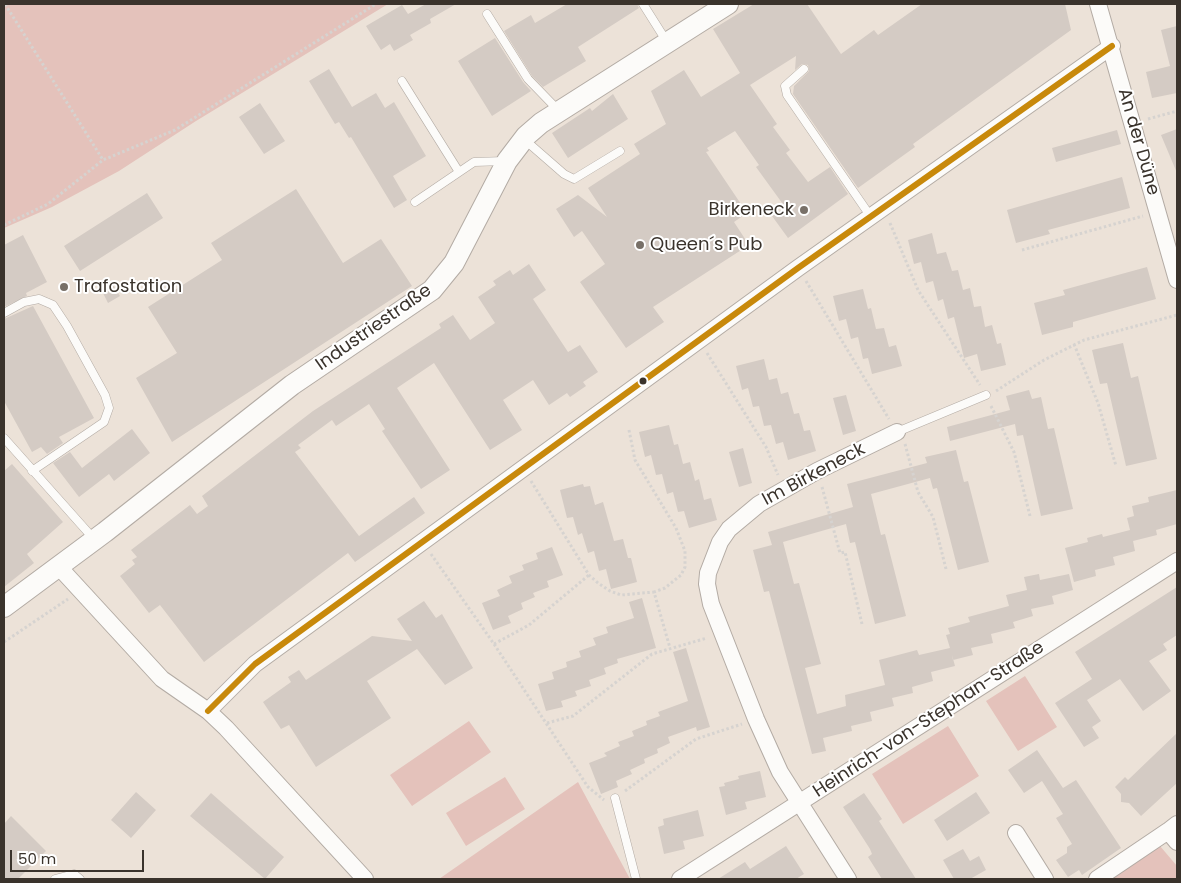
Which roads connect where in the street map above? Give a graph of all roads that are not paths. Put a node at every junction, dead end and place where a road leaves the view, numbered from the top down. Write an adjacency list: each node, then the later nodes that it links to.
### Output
1 (643, 4): 5 (lane)
2 (728, 4): 5 (street, Industriestraße)
3 (1098, 4): 6 (street, An der Düne)
4 (487, 14): 9 (lane)
5 (666, 42): 9 (street, Industriestraße)
6 (1112, 46): 15 (street); 16 (street, An der Düne)
7 (804, 69): 15 (lane)
8 (402, 81): 13 (lane)
9 (559, 111): 10 (street, Industriestraße)
10 (523, 139): 11 (lane); 12 (street, Industriestraße)
11 (620, 151)
12 (507, 161): 13 (lane); 22 (street, Industriestraße)
13 (459, 172): 14 (lane)
14 (415, 202)
15 (878, 213): 26 (street)
16 (1177, 280)
17 (4, 313): 21 (lane)
18 (986, 395): 19 (lane, Im Birkeneck)
19 (899, 431): 28 (street, Im Birkeneck)
20 (4, 438): 21 (lane)
21 (32, 471): 22 (lane)
22 (95, 540): 24 (street, Industriestraße)
23 (1177, 561): 28 (street, Heinrich-von-Stephan-Straße)
24 (59, 567): 25 (street, Industriestraße); 26 (street)
25 (4, 607)
26 (208, 711): 33 (street)
27 (615, 798): 34 (lane)
28 (799, 804): 35 (street, Heinrich-von-Stephan-Straße); 36 (street, Im Birkeneck)
29 (1174, 832): 38 (street)
30 (1016, 833): 37 (street)
31 (55, 879): 32 (lane)
32 (80, 879)
33 (365, 879)
34 (636, 879)
35 (680, 879)
36 (848, 879)
37 (1045, 879)
38 (1097, 879)

